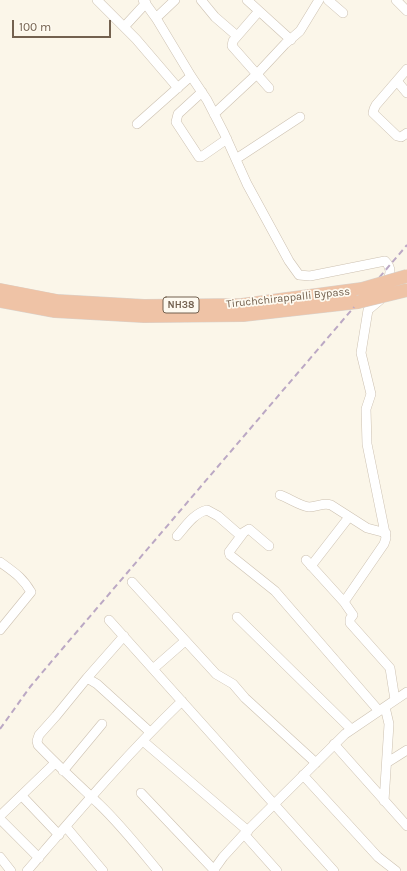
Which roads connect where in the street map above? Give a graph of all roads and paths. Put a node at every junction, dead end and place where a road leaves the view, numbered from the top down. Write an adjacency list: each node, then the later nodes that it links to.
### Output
1 (97, 0): 13 (street)
2 (175, 0): 12 (street)
3 (201, 0): 14 (street)
4 (247, 0): 9 (street)
5 (319, 0): 15 (street)
6 (328, 0): 11 (street)
7 (396, 0): 10 (street)
8 (145, 2): 12 (street); 13 (street)
9 (260, 11): 14 (street); 15 (street)
10 (407, 11)
11 (343, 13)
12 (156, 18): 18 (street)
13 (124, 27): 20 (street)
14 (238, 36): 17 (street)
15 (291, 40): 17 (street)
16 (407, 69): 19 (street)
17 (257, 74): 21 (street); 24 (street)
18 (191, 76): 20 (street); 22 (street)
19 (397, 81): 23 (street); 27 (street)
20 (178, 88): 26 (street)
21 (269, 88)
22 (202, 92): 24 (street); 28 (street)
23 (407, 93)
24 (214, 114): 28 (street)
25 (300, 117): 29 (street)
26 (138, 124)
27 (407, 133)
28 (227, 139): 29 (street)
29 (236, 159): 36 (street)
30 (407, 276): 31 (highway, Tiruchchirappalli Bypass / NH38, bridge)
31 (0, 290)
32 (407, 290): 33 (highway, Tiruchchirappalli Bypass / NH38, bridge)
33 (0, 301)
34 (280, 494): 35 (street)
35 (349, 517): 36 (street); 42 (street)
36 (386, 533): 42 (street)
37 (177, 536): 38 (street)
38 (241, 536): 39 (street); 53 (street)
39 (268, 546)
40 (0, 562): 45 (street)
41 (132, 582): 47 (street)
42 (344, 602): 51 (street)
43 (237, 617): 55 (street)
44 (109, 620): 46 (street)
45 (0, 630)
46 (124, 636): 48 (street); 49 (street)
47 (185, 641): 48 (street); 62 (street)
48 (153, 669): 52 (street)
49 (87, 678): 56 (street); 60 (street)
50 (407, 692): 51 (street)
51 (395, 700): 53 (street)
52 (182, 701): 56 (street); 69 (street)
53 (382, 709): 55 (street); 61 (street)
54 (102, 724): 63 (street)
55 (351, 729): 58 (street)
56 (150, 732): 57 (street)
57 (143, 741): 67 (street); 76 (street)
58 (334, 744): 62 (street); 68 (street)
59 (406, 754): 61 (street)
60 (54, 762): 63 (street); 66 (street)
61 (388, 762): 68 (street)
62 (316, 763): 64 (street)
63 (63, 771): 67 (street)
64 (303, 775): 69 (street); 87 (street)
65 (141, 793): 80 (street)
66 (22, 796): 71 (street); 77 (street)
67 (91, 797): 75 (street); 84 (street)
68 (384, 801): 72 (street)
69 (275, 804): 76 (street); 86 (street)
70 (407, 811): 72 (street)
71 (0, 816)
72 (399, 817): 74 (street)
73 (0, 819): 79 (street)
74 (407, 826)
75 (66, 827): 77 (street); 83 (street)
76 (246, 832): 80 (street); 85 (street)
77 (59, 835): 79 (street)
78 (0, 857): 81 (street)
79 (39, 858): 82 (street)
80 (214, 870)
81 (11, 871)
82 (28, 871)
83 (103, 871)
84 (158, 871)
85 (277, 871)
86 (334, 871)
87 (396, 871)

